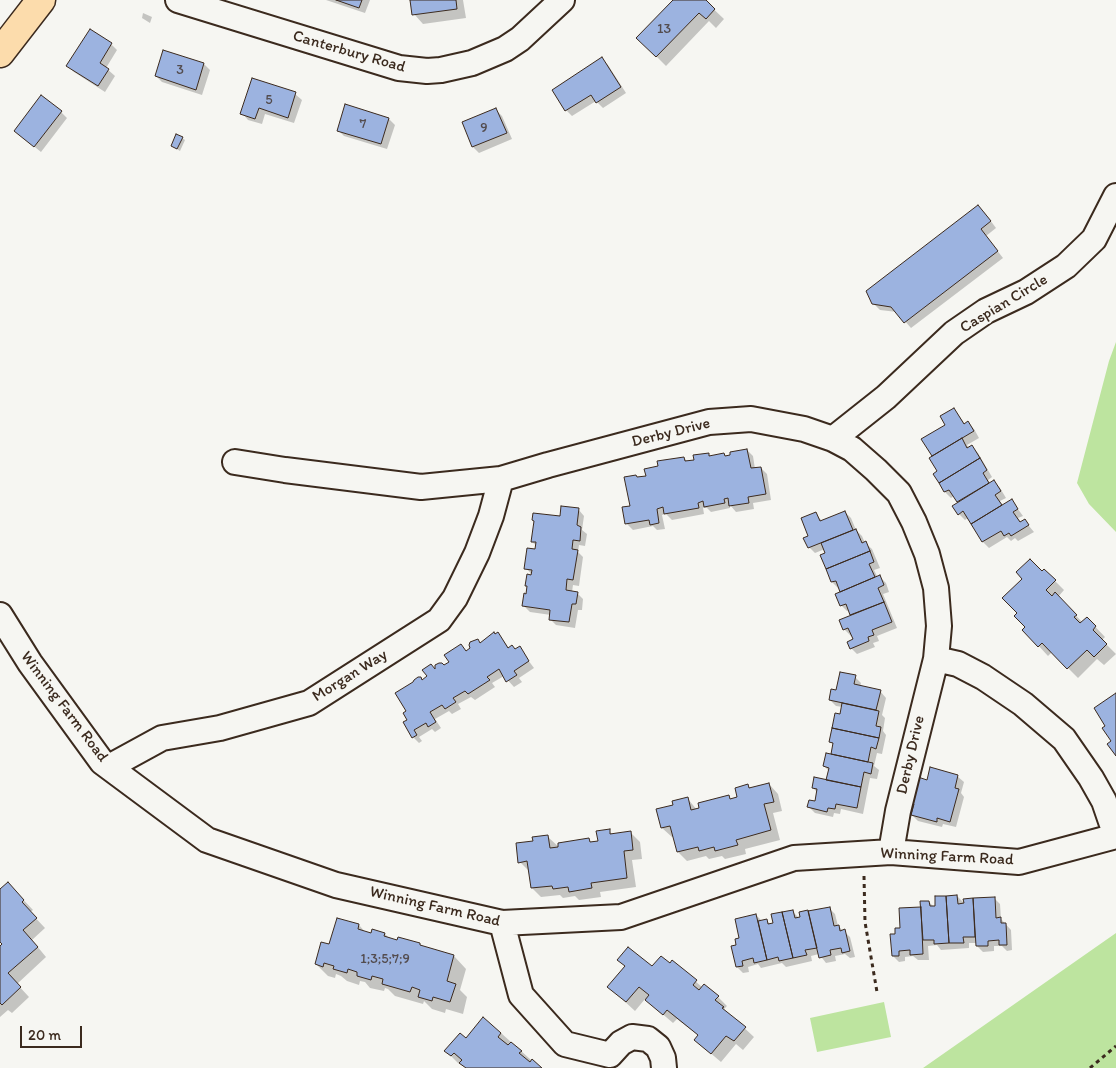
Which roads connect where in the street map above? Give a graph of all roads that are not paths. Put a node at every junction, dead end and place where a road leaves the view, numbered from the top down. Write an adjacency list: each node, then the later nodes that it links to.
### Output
1 (41, 0): 4 (main road)
2 (178, 0): 3 (street, Canterbury Road)
3 (562, 0)
4 (0, 53)
5 (1116, 196): 6 (street, Caspian Circle)
6 (832, 439): 8 (street, Derby Drive); 10 (street, Derby Drive)
7 (235, 462): 8 (street, Derby Drive)
8 (501, 479): 11 (street, Morgan Way)
9 (0, 615): 11 (street, Winning Farm Road)
10 (936, 658): 12 (street); 13 (street, Derby Drive)
11 (109, 767): 14 (street, Winning Farm Road)
12 (1116, 836): 13 (street, Winning Farm Road)
13 (890, 852): 14 (street, Winning Farm Road)
14 (502, 923): 15 (street)
15 (613, 1062): 16 (street)
16 (664, 1068)

